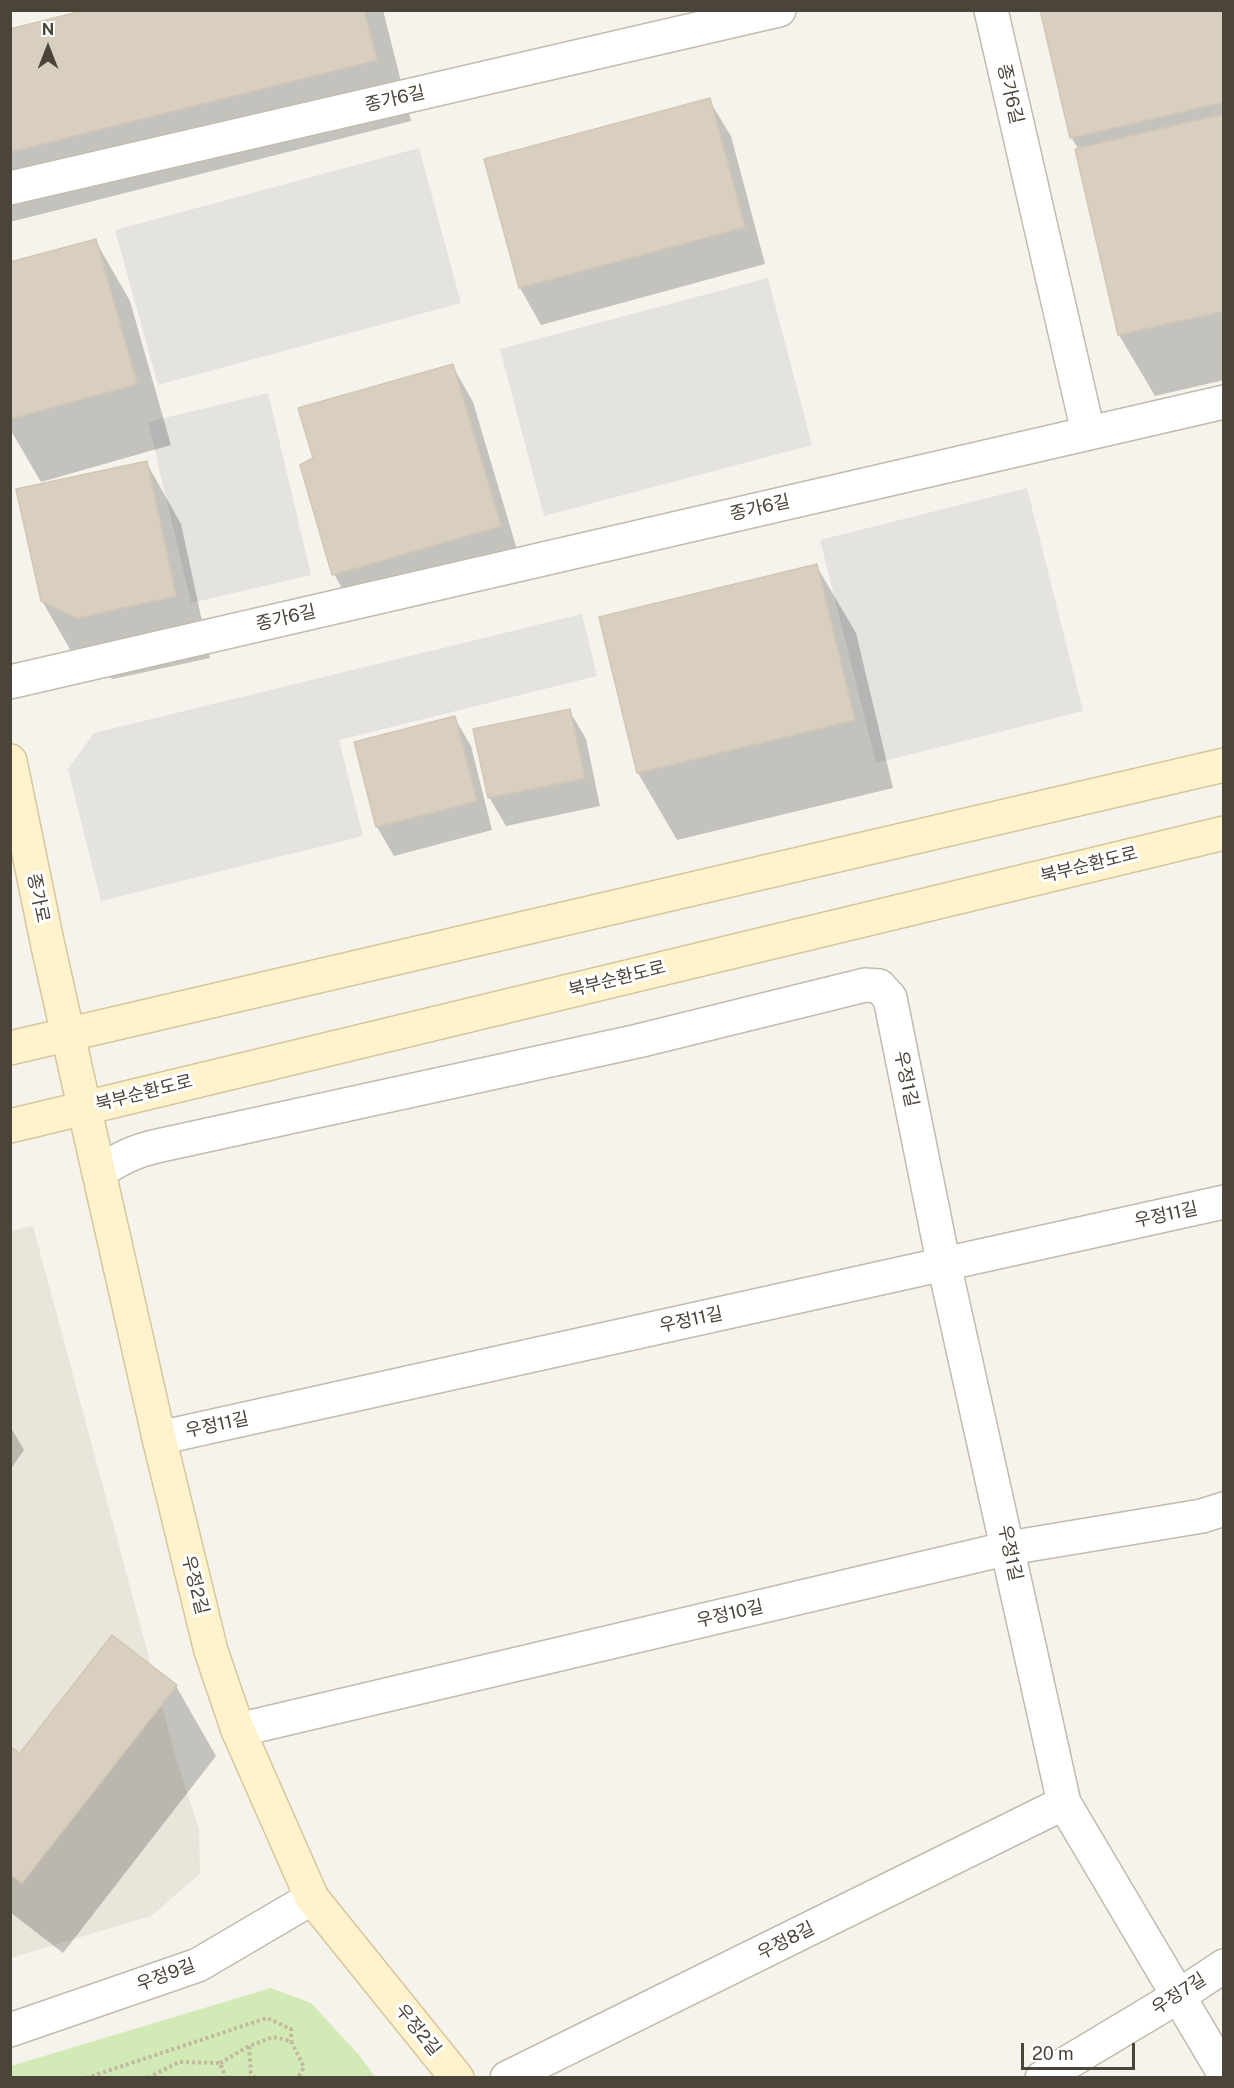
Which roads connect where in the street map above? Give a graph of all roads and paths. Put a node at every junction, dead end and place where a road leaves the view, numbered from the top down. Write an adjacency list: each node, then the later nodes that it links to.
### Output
1 (779, 10): 3 (street, 종가6길)
2 (991, 10): 5 (street, 종가6길)
3 (10, 188)
4 (1224, 402): 5 (street)
5 (1088, 432): 6 (street, 종가6길)
6 (10, 682)
7 (10, 761): 10 (main road, 종가로)
8 (1224, 765): 10 (main road)
9 (1224, 833): 12 (main road, 북부순환도로)
10 (68, 1034): 11 (main road); 12 (main road, 우정2길)
11 (10, 1048)
12 (84, 1108): 13 (main road, 북부순환도로); 14 (main road, 우정2길)
13 (10, 1126)
14 (99, 1173): 16 (street, 우정1길); 17 (main road, 우정2길)
15 (1224, 1202): 16 (street, 우정11길)
16 (945, 1264): 17 (street, 우정11길); 19 (street, 우정1길)
17 (159, 1438): 20 (main road, 우정2길)
18 (1224, 1509): 19 (street, 우정10길)
19 (1009, 1548): 20 (street, 우정10길); 21 (street, 우정1길)
20 (238, 1730): 22 (main road, 우정2길)
21 (1064, 1803): 24 (street, 우정1길); 36 (street, 우정8길)
22 (312, 1898): 25 (street, 우정9길); 35 (main road, 우정2길)
23 (1224, 1966): 24 (street, 우정7길)
24 (1177, 1997): 29 (street, 우정1길); 37 (street, 우정7길)
25 (10, 2030)
26 (291, 2041): 27 (path); 30 (path); 34 (path)
27 (249, 2046): 28 (path); 33 (path)
28 (220, 2063): 31 (path); 32 (path)
29 (1224, 2073)
30 (86, 2078)
31 (148, 2078)
32 (226, 2078)
33 (255, 2078)
34 (298, 2078)
35 (457, 2078)
36 (507, 2078)
37 (1042, 2078)

